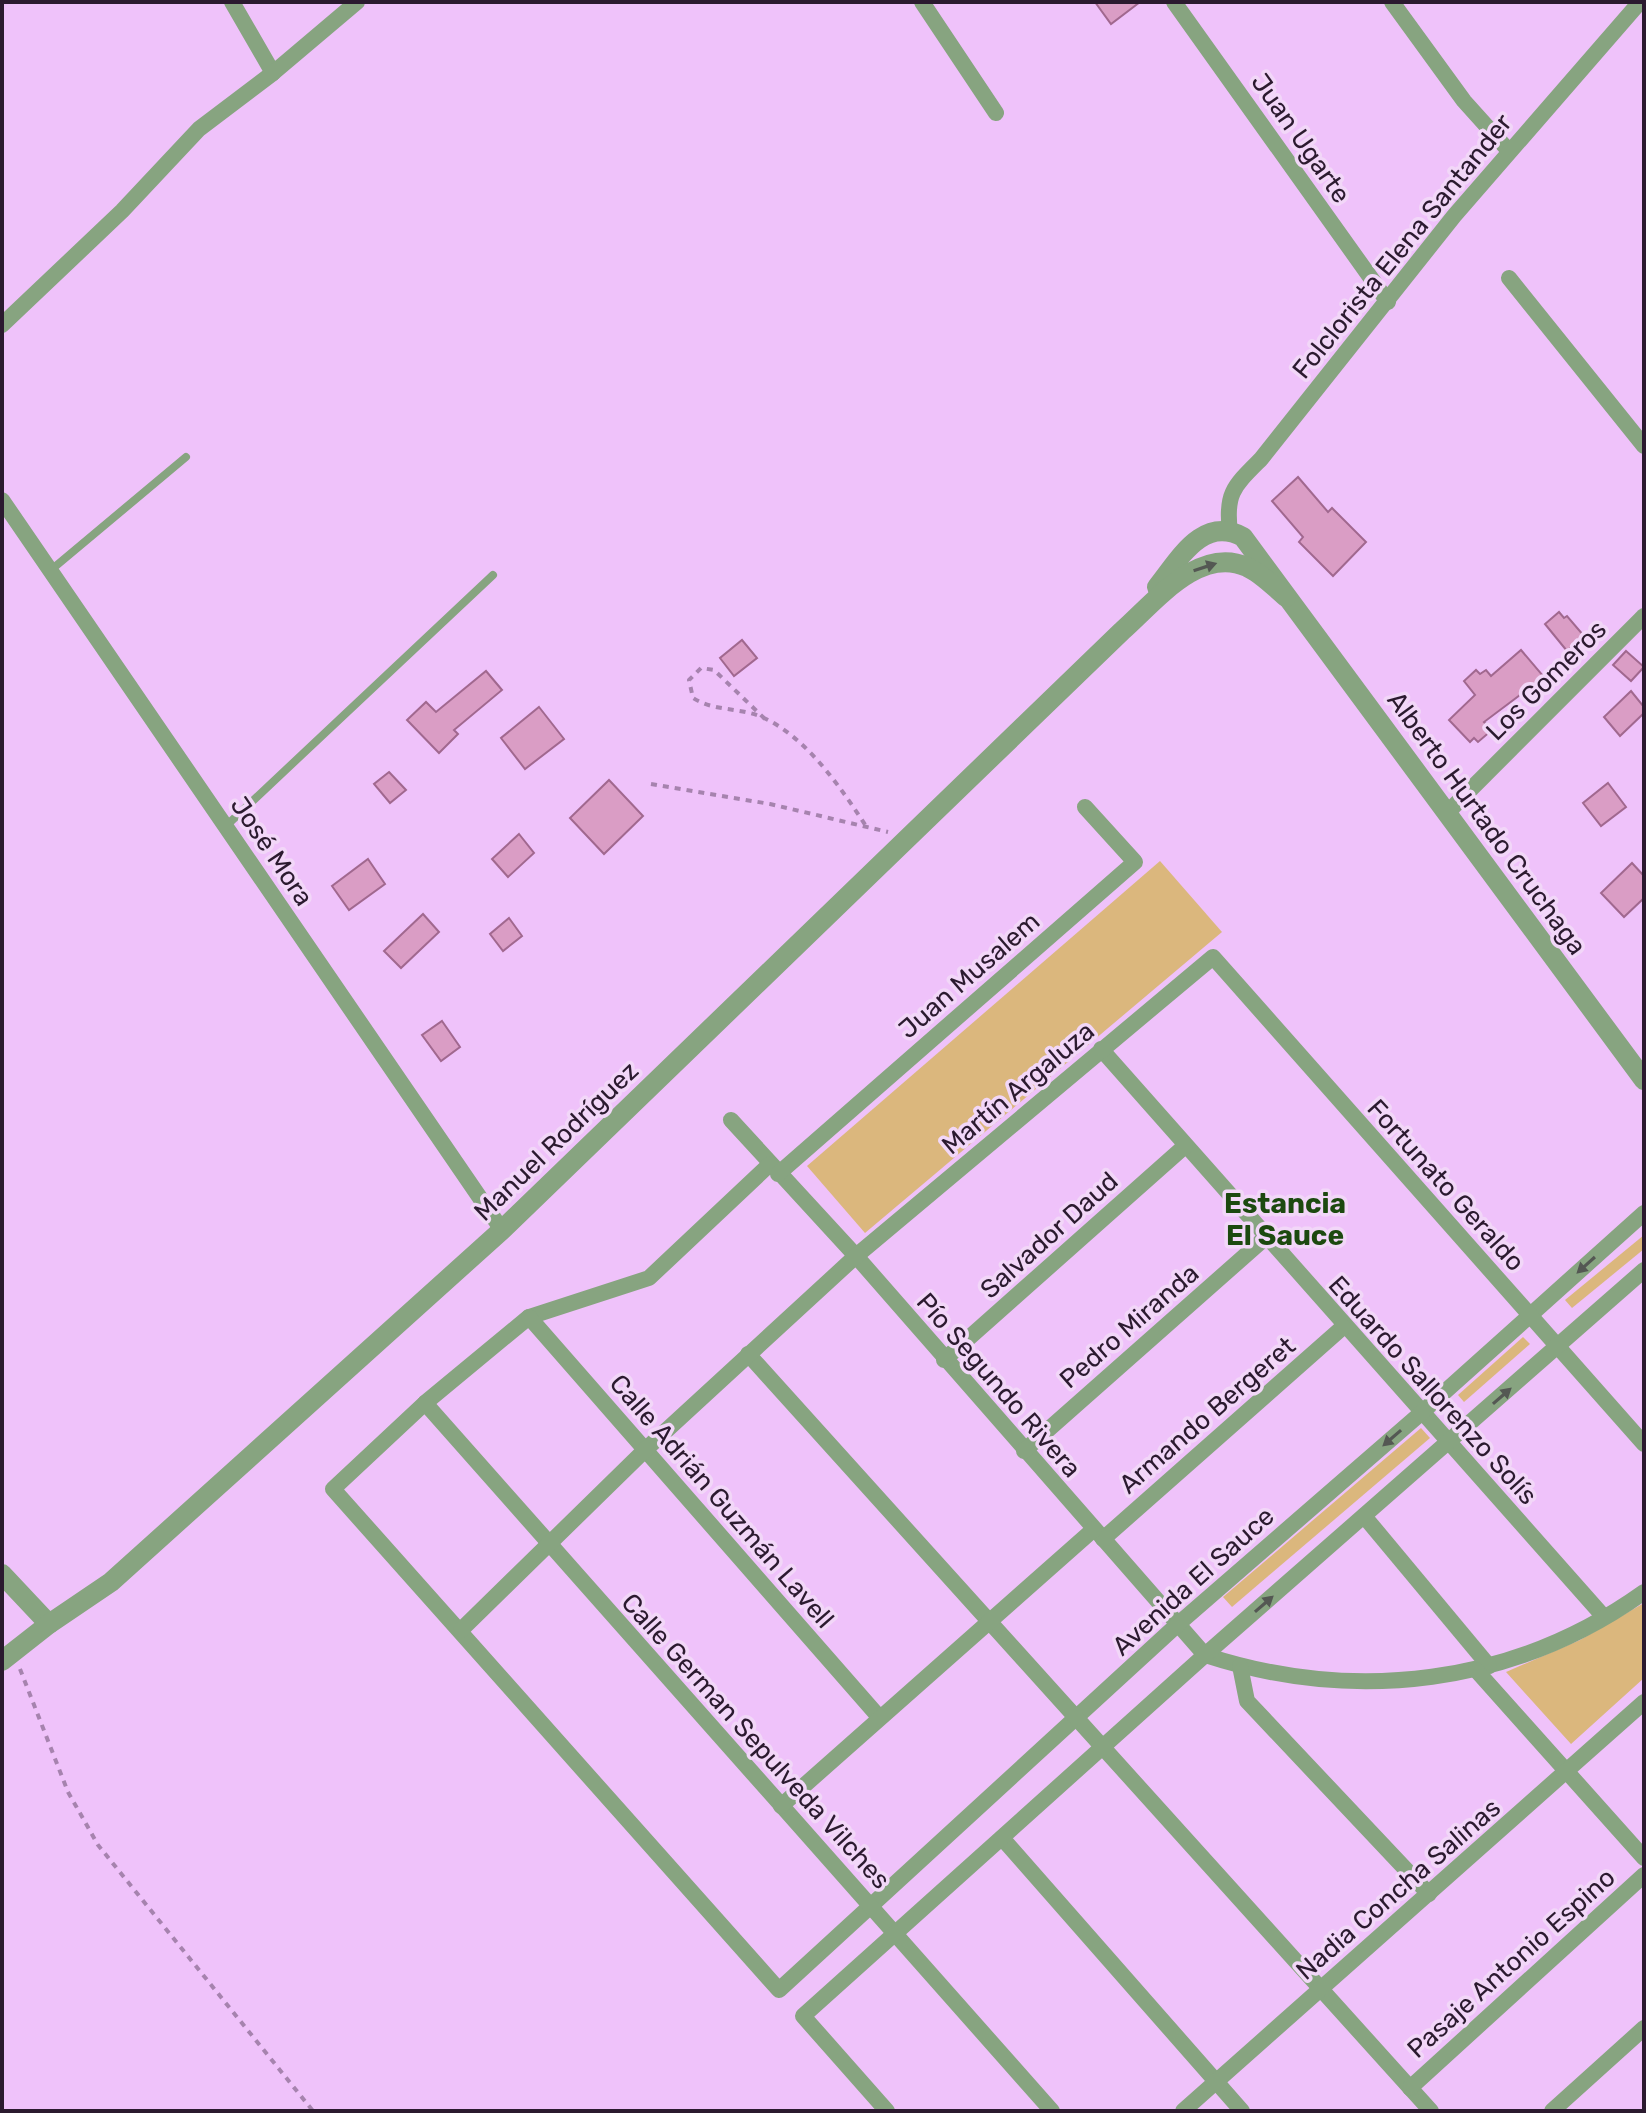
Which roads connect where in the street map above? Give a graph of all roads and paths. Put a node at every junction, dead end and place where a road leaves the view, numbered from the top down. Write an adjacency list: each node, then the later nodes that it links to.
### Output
1 (232, 2): 7 (street)
2 (357, 2): 7 (street)
3 (922, 2): 8 (street)
4 (1174, 2): 11 (street, Juan Ugarte)
5 (1392, 2): 9 (street)
6 (1640, 2): 9 (street, Folclorista Elena Santander)
7 (273, 73): 12 (street)
8 (996, 113)
9 (1509, 151): 11 (street, Folclorista Elena Santander)
10 (1509, 278): 13 (street)
11 (1388, 302): 16 (street, Folclorista Elena Santander)
12 (2, 325)
13 (1644, 446)
14 (186, 457): 17 (lane)
15 (2, 500): 17 (street, José Mora)
16 (1230, 532): 19 (street); 21 (street, Manuel Rodríguez)
17 (50, 571): 27 (street, José Mora)
18 (493, 575): 27 (lane)
19 (1286, 597): 21 (street, Manuel Rodríguez, one-way to 19); 25 (street, Alberto Hurtado Cruchaga)
20 (1644, 616): 25 (street, Los Gomeros)
21 (1122, 631): 28 (street, Manuel Rodríguez)
22 (765, 719): 22 (path); 26 (path)
23 (651, 784): 26 (path)
24 (1085, 807): 34 (street, Juan Musalem)
25 (1448, 812): 31 (street, Alberto Hurtado Cruchaga)
26 (866, 826): 28 (path)
27 (225, 827): 36 (street, José Mora)
28 (909, 839): 36 (street, Manuel Rodríguez)
29 (1213, 957): 30 (street, Martín Argaluza); 40 (street, Fortunato Geraldo)
30 (1101, 1049): 33 (street, Eduardo Sallorenzo Solís); 38 (street, Martín Argaluza)
31 (1644, 1080)
32 (731, 1120): 34 (street, Pío Segundo Rivera)
33 (1185, 1146): 37 (street, Eduardo Sallorenzo Solís); 45 (street, Salvador Daud)
34 (774, 1169): 38 (street, Pío Segundo Rivera); 41 (street)
35 (1644, 1213): 40 (street, Avenida El Sauce, one-way to 40)
36 (502, 1230): 59 (street, Manuel Rodríguez)
37 (1265, 1238): 42 (street, Eduardo Sallorenzo Solís); 51 (street, Pedro Miranda)
38 (856, 1256): 44 (street, Martín Argaluza); 45 (street, Pío Segundo Rivera)
39 (1644, 1270): 43 (street)
40 (1530, 1315): 43 (street, Fortunato Geraldo); 47 (street, Avenida El Sauce)
41 (529, 1317): 46 (street); 50 (street, Calle Adrián Guzmán Lavell)
42 (1343, 1327): 47 (street, Eduardo Sallorenzo Solís); 53 (street, Armando Bergeret)
43 (1558, 1347): 48 (street, one-way to 43); 49 (street, Fortunato Geraldo)
44 (748, 1354): 50 (street, Martín Argaluza); 58 (street)
45 (944, 1360): 51 (street, Pío Segundo Rivera)
46 (425, 1403): 54 (street, Calle German Sepulveda Vilches); 61 (street)
47 (1420, 1414): 48 (street, Eduardo Sallorenzo Solís); 60 (street, Avenida El Sauce, one-way to 60)
48 (1448, 1443): 52 (street); 57 (street, Eduardo Sallorenzo Solís)
49 (1644, 1444)
50 (645, 1450): 54 (street, Martín Argaluza); 67 (street, Calle Adrián Guzmán Lavell)
51 (1024, 1451): 53 (street, Pío Segundo Rivera)
52 (1364, 1516): 62 (street, one-way to 52); 65 (street)
53 (1098, 1534): 58 (street, Armando Bergeret); 60 (street, Pío Segundo Rivera)
54 (549, 1544): 61 (street, Martín Argaluza); 71 (street, Calle German Sepulveda Vilches)
55 (2, 1574): 59 (street)
56 (1644, 1592): 57 (street, Pío Segundo Rivera)
57 (1604, 1617): 65 (street, Pío Segundo Rivera)
58 (990, 1621): 67 (street, Armando Bergeret); 68 (street)
59 (49, 1624): 63 (street, Manuel Rodríguez)
60 (1177, 1625): 62 (street, Pío Segundo Rivera); 68 (street, Avenida El Sauce)
61 (461, 1630): 76 (street, Avenida El Sauce)
62 (1205, 1655): 64 (street, Pío Segundo Rivera); 69 (street)
63 (8, 1656): 82 (path)
64 (1240, 1666): 65 (street, Pío Segundo Rivera); 75 (street)
65 (1482, 1668): 70 (street)
66 (1644, 1702): 70 (street, Nadia Concha Salinas)
67 (879, 1717): 71 (street, Armando Bergeret)
68 (1076, 1718): 69 (street); 76 (street, Avenida El Sauce)
69 (1103, 1747): 72 (street); 78 (street)
70 (1568, 1772): 73 (street); 75 (street, Nadia Concha Salinas)
71 (781, 1806): 76 (street, Calle German Sepulveda Vilches)
72 (1002, 1838): 77 (street); 80 (street)
73 (1644, 1858)
74 (1644, 1875): 81 (street, Pasaje Antonio Espino)
75 (1429, 1894): 78 (street, Nadia Concha Salinas)
76 (872, 1908): 77 (street, Calle German Sepulveda Vilches)
77 (895, 1935): 83 (street); 84 (street, Calle German Sepulveda Vilches)
78 (1321, 1989): 80 (street, Nadia Concha Salinas); 81 (street)
79 (1644, 2028): 88 (street)
80 (1216, 2082): 85 (street, Nadia Concha Salinas); 86 (street)
81 (1410, 2088): 87 (street)
82 (313, 2111)
83 (887, 2111)
84 (1052, 2111)
85 (1183, 2111)
86 (1242, 2111)
87 (1431, 2111)
88 (1552, 2111)

